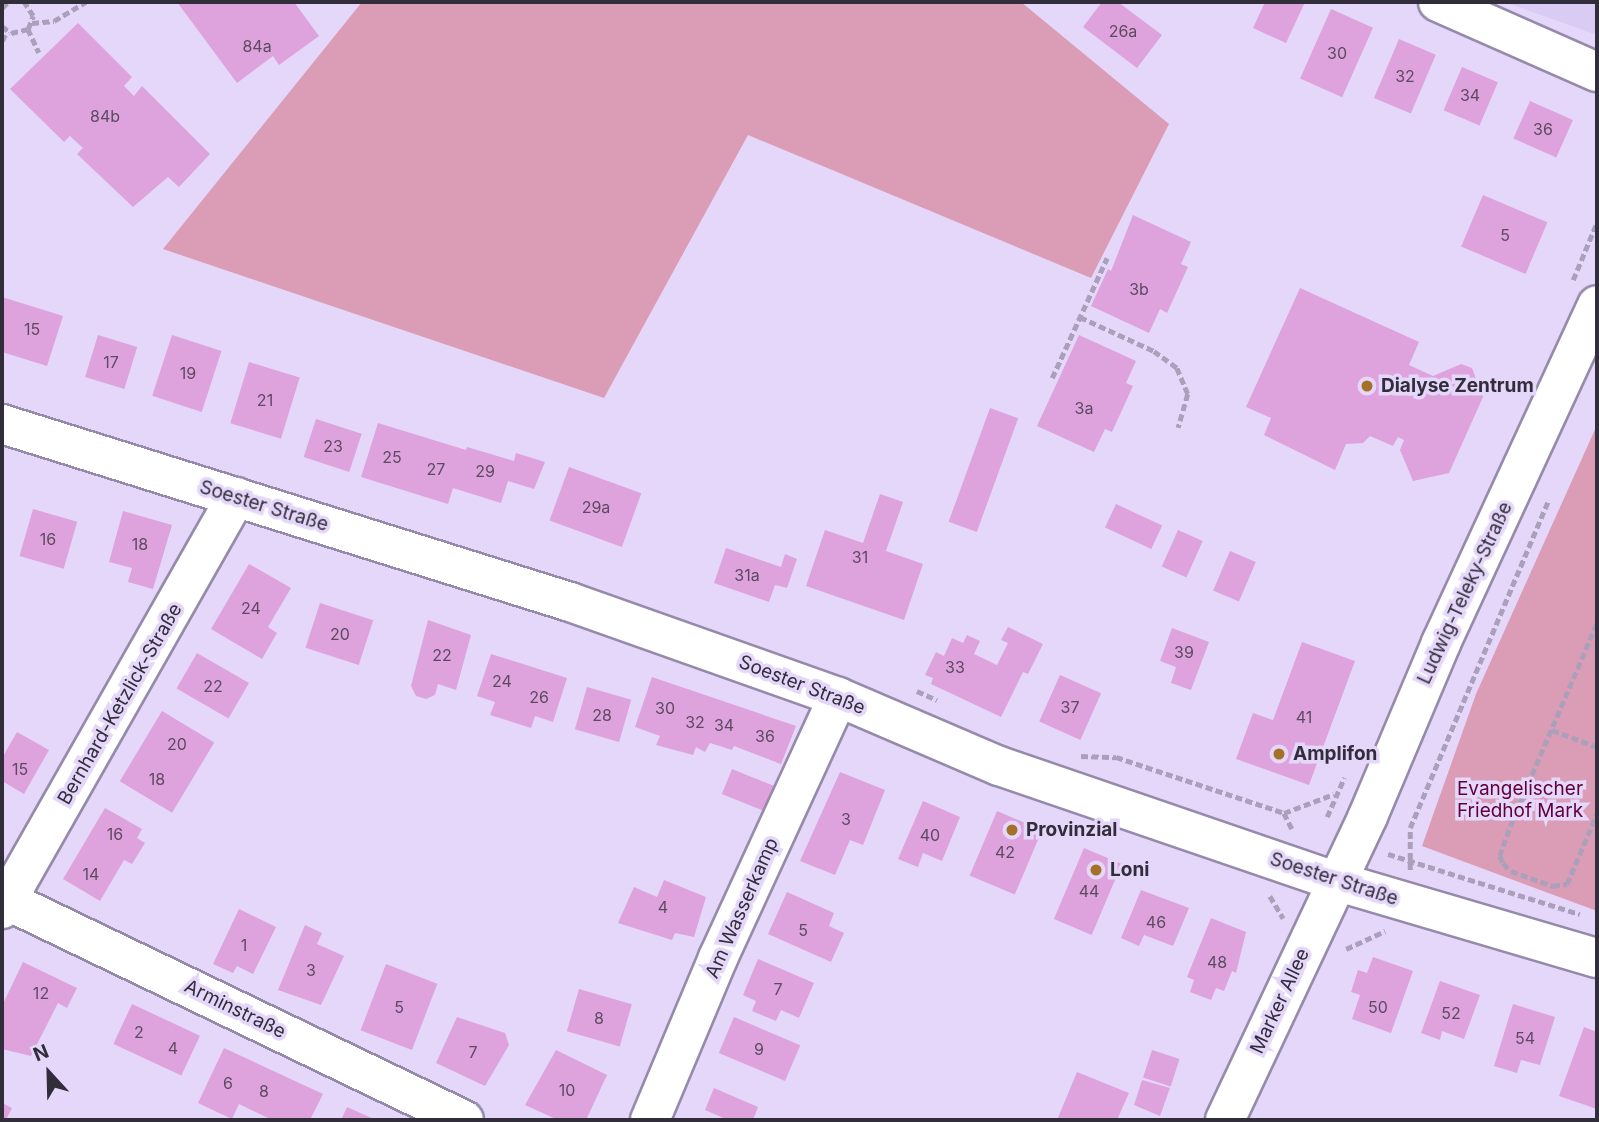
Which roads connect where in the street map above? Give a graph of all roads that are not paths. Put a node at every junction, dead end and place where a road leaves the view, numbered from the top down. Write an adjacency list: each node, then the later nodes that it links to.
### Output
1 (1438, 2): 2 (street)
2 (1597, 72)
3 (1597, 305): 7 (street, Ludwig-Teleky-Straße)
4 (2, 424): 5 (street, Soester Straße)
5 (236, 498): 6 (street, Soester Straße); 8 (street, Bernhard-Ketzlick-Straße)
6 (838, 697): 7 (street, Soester Straße); 11 (street, Am Wasserkamp)
7 (1335, 881): 9 (street, Soester Straße); 12 (street, Marker Allee)
8 (4, 904): 10 (street, Arminstraße)
9 (1597, 958)
10 (464, 1120)
11 (650, 1120)
12 (1225, 1120)

